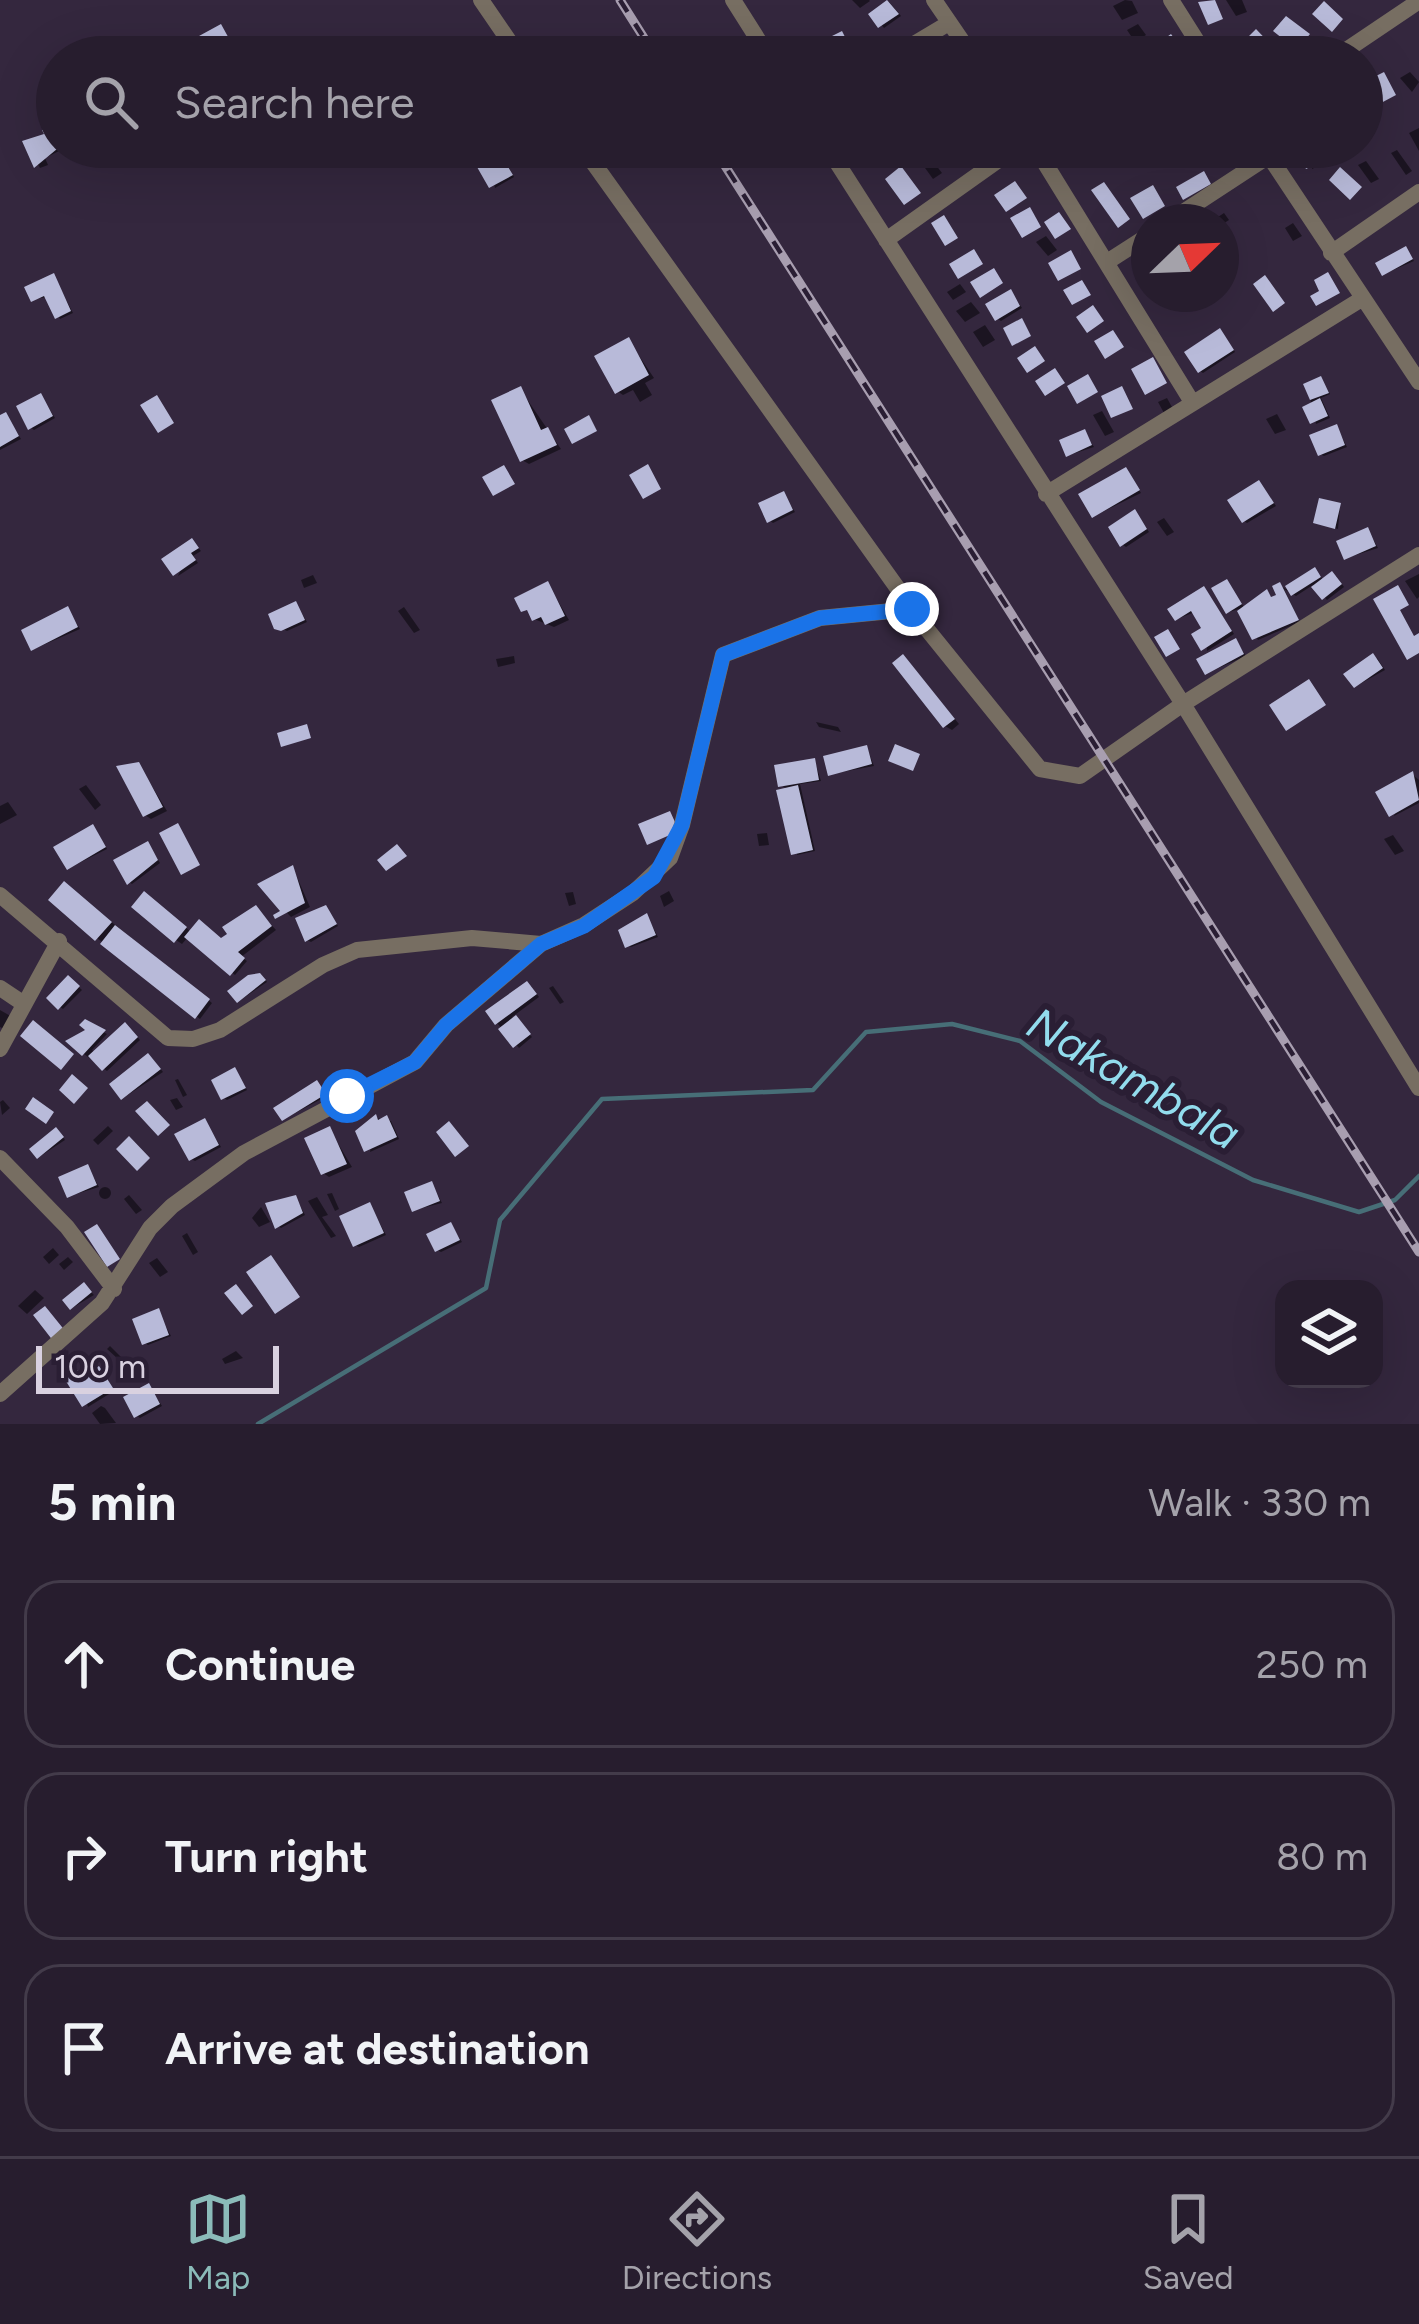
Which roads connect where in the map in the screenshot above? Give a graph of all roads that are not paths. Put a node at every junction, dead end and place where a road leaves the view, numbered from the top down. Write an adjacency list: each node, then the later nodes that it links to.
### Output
1 (481, 0): 7 (street)
2 (733, 0): 8 (street)
3 (934, 0): 6 (street)
4 (1171, 0): 11 (street)
5 (1419, 1): 12 (street)
6 (949, 23): 9 (street); 10 (street)
7 (506, 36)
8 (756, 36)
9 (927, 36)
10 (958, 36)
11 (1194, 36)
12 (1367, 36)
13 (597, 168): 30 (street)
14 (840, 168): 21 (street)
15 (987, 168): 21 (street)
16 (1048, 168): 24 (street)
17 (1243, 168): 20 (street)
18 (1277, 168): 23 (street)
19 (1419, 192): 23 (street)
20 (1193, 204)
21 (886, 240): 28 (street)
22 (1131, 247): 24 (street)
23 (1331, 253): 25 (street)
24 (1107, 262): 27 (street)
25 (1360, 300): 26 (street); 27 (street)
26 (1416, 370)
27 (1192, 402): 28 (street)
28 (1046, 494): 31 (street)
29 (1419, 555): 31 (street)
30 (912, 609): 31 (street); 34 (street)
31 (1183, 704): 38 (street)
32 (0, 895): 33 (street)
33 (59, 940): 34 (street); 36 (street)
34 (541, 944): 40 (street)
35 (0, 988): 36 (street)
36 (24, 1004): 37 (street)
37 (0, 1049)
38 (1419, 1088)
39 (0, 1158): 40 (street)
40 (114, 1289): 41 (street)
41 (0, 1394)

